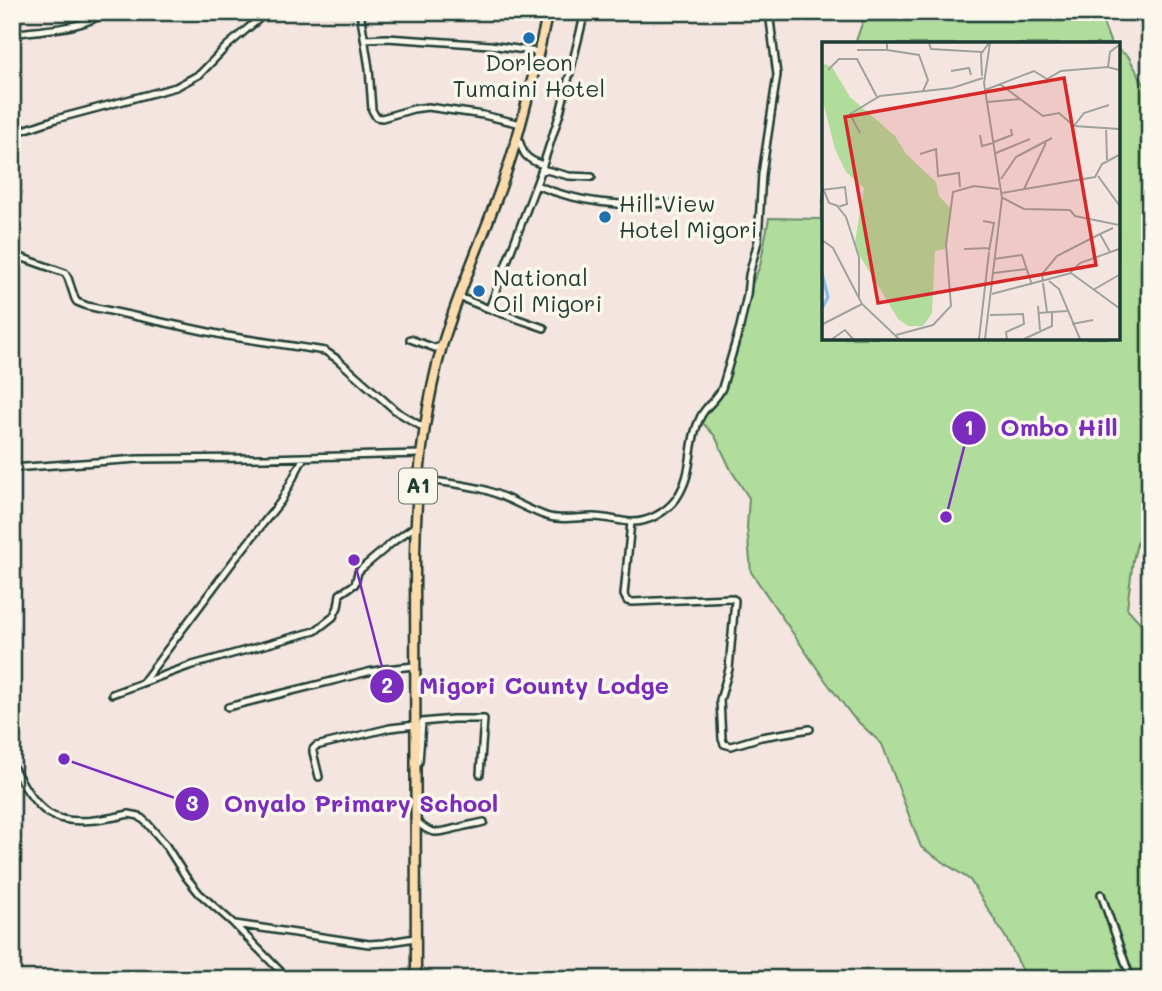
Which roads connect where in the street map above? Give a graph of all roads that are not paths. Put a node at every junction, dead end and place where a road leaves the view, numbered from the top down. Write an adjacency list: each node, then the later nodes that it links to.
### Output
1 (106, 12): 7 (street)
2 (267, 12): 11 (street)
3 (360, 12): 8 (street)
4 (548, 12): 9 (highway, A1)
5 (585, 12): 13 (street)
6 (769, 12): 28 (street)
7 (12, 34)
8 (364, 39): 9 (street); 10 (street)
9 (538, 52): 10 (highway, A1)
10 (521, 124): 12 (highway, A1)
11 (12, 134)
12 (518, 137): 13 (street); 18 (highway, A1)
13 (542, 167): 14 (street); 15 (street)
14 (592, 177)
15 (536, 186): 16 (street); 19 (street)
16 (667, 203)
17 (12, 254): 23 (street)
18 (459, 297): 19 (street); 22 (highway, A1)
19 (489, 309): 20 (street)
20 (544, 328)
21 (410, 339): 22 (street)
22 (442, 346): 23 (highway, A1)
23 (424, 428): 24 (highway, A1)
24 (421, 454): 25 (street); 27 (highway, A1)
25 (304, 457): 26 (street); 31 (street)
26 (12, 468)
27 (418, 479): 28 (street); 29 (highway, A1)
28 (631, 522): 35 (street)
29 (415, 526): 30 (highway, A1); 31 (street)
30 (415, 666): 33 (street); 34 (highway, A1)
31 (142, 684): 32 (street)
32 (112, 694)
33 (228, 708)
34 (416, 725): 38 (street); 39 (highway, A1)
35 (810, 729)
36 (12, 765): 42 (street)
37 (480, 775): 39 (street)
38 (319, 777)
39 (415, 819): 40 (street); 43 (highway, A1)
40 (484, 822)
41 (1101, 894): 46 (street)
42 (233, 923): 43 (street); 44 (street)
43 (415, 938): 45 (highway, A1)
44 (288, 979)
45 (415, 979)
46 (1131, 979)

